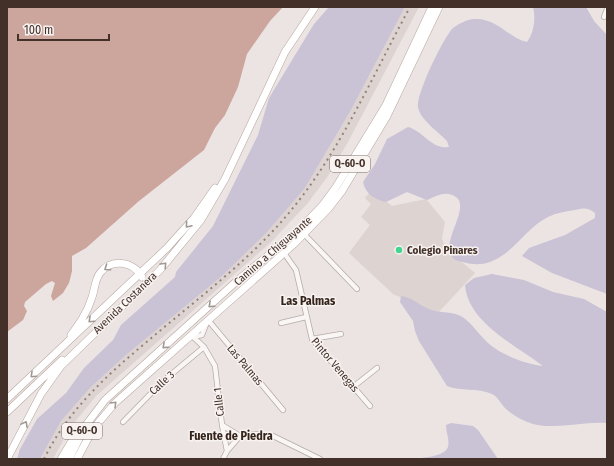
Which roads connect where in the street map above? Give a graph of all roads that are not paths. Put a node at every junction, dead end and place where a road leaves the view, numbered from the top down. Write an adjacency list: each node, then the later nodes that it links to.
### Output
1 (315, 7): 6 (main road, Avenida Costanera)
2 (432, 7): 13 (main road, Camino a Chiguayante / Q-60-O, one-way to 13)
3 (439, 7): 7 (main road, Camino a Chiguayante / Q-60-O)
4 (607, 9): 5 (street)
5 (604, 17)
6 (241, 145): 9 (main road, Avenida Costanera, one-way to 9); 10 (main road, Avenida Costanera, one-way to 6)
7 (304, 234): 8 (main road, Camino a Chiguayante / Q-60-O); 11 (street)
8 (284, 253): 12 (street, Pintor Venegas); 14 (main road, Camino a Chiguayante / Q-60-O)
9 (140, 274): 10 (main road); 21 (main road, Avenida Costanera, one-way to 21); 21 (main road, one-way to 21)
10 (143, 287): 22 (main road, Avenida Costanera)
11 (357, 289)
12 (306, 317): 15 (street); 19 (street, Pintor Venegas)
13 (194, 320): 17 (main road); 26 (main road, Camino a Chiguayante / Q-60-O, one-way to 26)
14 (208, 320): 17 (main road, Camino a Chiguayante / Q-60-O); 18 (street); 28 (street, Las Palmas)
15 (281, 323)
16 (341, 334): 19 (street)
17 (192, 336): 18 (street); 20 (street, Calle 1); 37 (main road, Camino a Chiguayante / Q-60-O, one-way to 17)
18 (200, 336): 20 (street, Calle 1)
19 (312, 339): 24 (street, Pintor Venegas)
20 (204, 347): 30 (street, Calle 3); 31 (street, Calle 1)
21 (59, 351): 25 (main road, Avenida Costanera, one-way to 25)
22 (75, 351): 29 (main road); 34 (main road, Avenida Costanera, one-way to 22)
23 (377, 368): 24 (street)
24 (353, 387): 27 (street, Pintor Venegas)
25 (7, 399)
26 (101, 405): 35 (main road); 36 (main road, Camino a Chiguayante / Q-60-O)
27 (370, 406)
28 (283, 410)
29 (7, 412)
30 (123, 422)
31 (222, 425): 32 (street); 33 (street, Calle 1)
32 (240, 436): 33 (street); 39 (street)
33 (227, 451): 38 (street)
34 (7, 459)
35 (61, 459)
36 (68, 459)
37 (77, 459)
38 (223, 459)
39 (320, 459)

